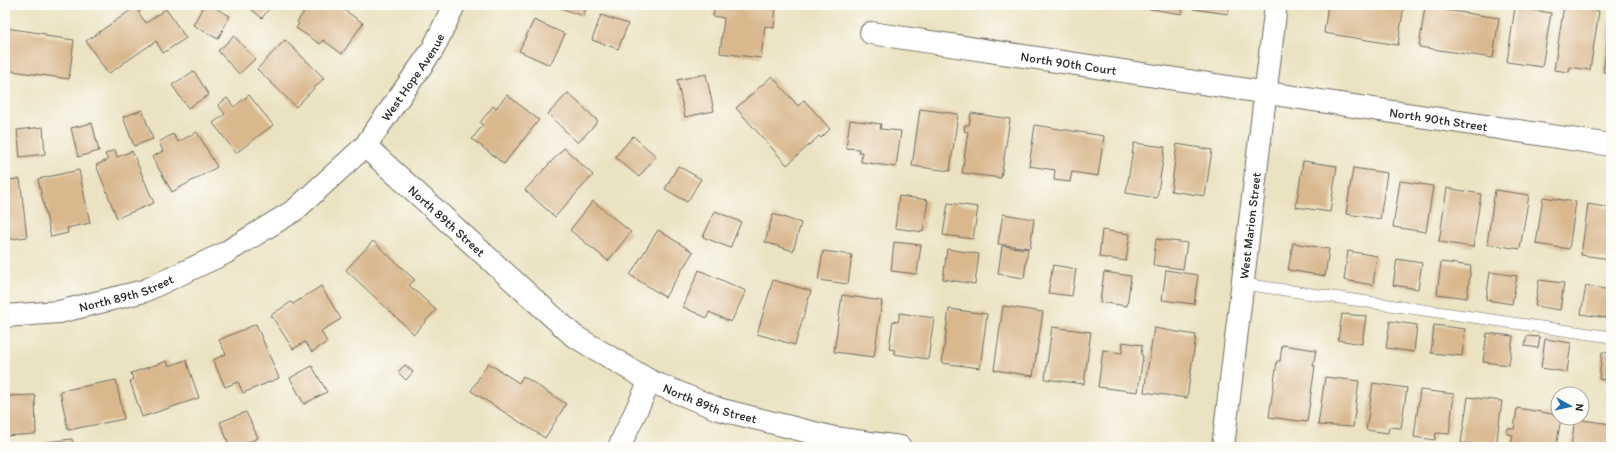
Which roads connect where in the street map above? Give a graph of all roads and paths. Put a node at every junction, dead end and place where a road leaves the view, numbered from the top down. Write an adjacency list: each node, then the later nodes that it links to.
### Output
1 (454, 5): 6 (street, West Hope Avenue)
2 (1276, 5): 4 (street, West Marion Street)
3 (871, 33): 4 (street, North 90th Court)
4 (1266, 93): 5 (street, North 90th Street); 7 (street, West Marion Street)
5 (1611, 145)
6 (365, 146): 8 (street, North 89th Street); 10 (street, North 89th Street)
7 (1243, 284): 9 (lane); 13 (street, West Marion Street)
8 (5, 316)
9 (1611, 337)
10 (650, 381): 11 (street); 12 (street, North 89th Street)
11 (619, 447)
12 (900, 447)
13 (1223, 447)

